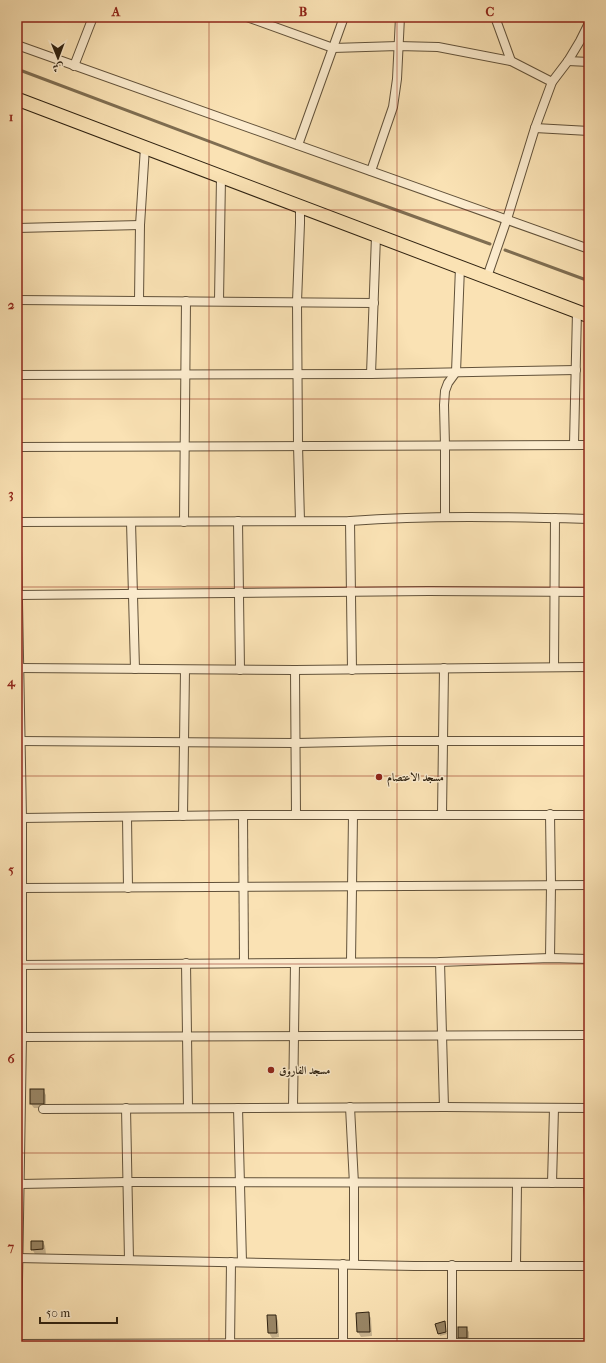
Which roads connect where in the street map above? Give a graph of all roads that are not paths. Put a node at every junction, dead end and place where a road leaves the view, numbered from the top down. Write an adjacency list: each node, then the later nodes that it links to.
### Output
1 (92, 17): 13 (street)
2 (247, 17): 9 (street)
3 (344, 17): 9 (street)
4 (400, 17): 8 (street)
5 (495, 17): 10 (street)
6 (589, 23): 11 (street)
7 (17, 45): 13 (street)
8 (398, 46): 9 (street); 10 (street); 20 (street)
9 (334, 48): 18 (street)
10 (511, 61): 14 (street)
11 (568, 61): 12 (street); 14 (street)
12 (589, 62)
13 (74, 66): 18 (street)
14 (552, 82): 16 (street)
15 (17, 99): 19 (main road)
16 (535, 128): 17 (street); 23 (street)
17 (589, 131)
18 (298, 145): 20 (street)
19 (145, 147): 21 (main road); 24 (street)
20 (371, 171): 23 (street)
21 (221, 177): 22 (main road); 33 (street)
22 (300, 207): 26 (main road); 34 (street)
23 (507, 219): 27 (street); 29 (street)
24 (140, 225): 25 (street); 31 (street)
25 (17, 228)
26 (376, 236): 28 (main road); 35 (street)
27 (589, 249)
28 (460, 267): 29 (main road); 38 (street)
29 (487, 277): 36 (main road)
30 (17, 300): 31 (street)
31 (139, 300): 32 (street)
32 (186, 301): 33 (street); 41 (street)
33 (219, 301): 34 (street)
34 (297, 302): 35 (street); 42 (street)
35 (374, 303): 39 (street)
36 (583, 313): 37 (street)
37 (576, 370): 38 (street); 44 (street)
38 (456, 372): 39 (street); 48 (street)
39 (371, 374): 42 (street)
40 (17, 375): 41 (street)
41 (186, 375): 42 (street); 47 (street)
42 (298, 375): 45 (street)
43 (17, 431): 49 (street)
44 (574, 444): 46 (street); 48 (street)
45 (298, 445): 47 (street); 48 (street); 56 (street)
46 (589, 445)
47 (186, 446): 49 (street); 60 (street)
48 (445, 446): 52 (street)
49 (17, 447): 50 (street)
50 (17, 459): 51 (street)
51 (17, 499)
52 (445, 517): 53 (street); 57 (street)
53 (555, 518): 54 (street); 63 (street)
54 (589, 519)
55 (238, 521): 56 (street); 60 (street); 65 (street)
56 (300, 521): 57 (street)
57 (350, 521): 62 (street)
58 (17, 522): 59 (street)
59 (131, 522): 60 (street); 66 (street)
60 (184, 522)
61 (17, 549): 67 (street)
62 (351, 592): 63 (street); 65 (street); 76 (street)
63 (554, 592): 64 (street); 68 (street)
64 (589, 592)
65 (240, 593): 66 (street); 74 (street)
66 (132, 594): 67 (street); 72 (street)
67 (18, 595): 70 (street)
68 (554, 667): 69 (street); 71 (street)
69 (589, 667)
70 (19, 668): 72 (street); 77 (street)
71 (444, 668): 76 (street); 78 (street)
72 (134, 669): 73 (street)
73 (185, 670): 74 (street); 80 (street)
74 (240, 670): 75 (street)
75 (295, 670): 76 (street); 81 (street)
76 (352, 670)
77 (20, 741): 80 (street); 90 (street)
78 (444, 741): 79 (street); 81 (street); 83 (street)
79 (589, 741)
80 (183, 742): 81 (street); 87 (street)
81 (296, 743): 88 (street)
82 (353, 814): 83 (street); 88 (street); 93 (street)
83 (442, 814): 84 (street)
84 (550, 814): 86 (street); 91 (street)
85 (243, 815): 87 (street); 88 (street); 94 (street)
86 (589, 815)
87 (183, 816): 89 (street)
88 (296, 816)
89 (127, 817): 90 (street); 96 (street)
90 (22, 818): 95 (street)
91 (551, 885): 92 (street); 93 (street); 97 (street)
92 (589, 885)
93 (352, 886): 94 (street); 99 (street)
94 (244, 887): 96 (street); 102 (street)
95 (22, 888): 96 (street); 104 (street)
96 (128, 888)
97 (550, 958): 98 (street); 100 (street)
98 (589, 959)
99 (351, 961): 100 (street); 103 (street)
100 (440, 962): 106 (street)
101 (186, 963): 102 (street); 104 (street); 105 (street)
102 (244, 963): 103 (street)
103 (295, 963): 108 (street)
104 (19, 965): 109 (street)
105 (187, 1035): 108 (street); 109 (street); 111 (street)
106 (442, 1035): 107 (street); 108 (street); 114 (street)
107 (589, 1035)
108 (295, 1036): 112 (street)
109 (22, 1037): 110 (street)
110 (19, 1050): 120 (street)
111 (188, 1107): 115 (street); 116 (street)
112 (293, 1107): 113 (street); 116 (street)
113 (350, 1107): 114 (street); 128 (street)
114 (444, 1107): 117 (street)
115 (126, 1108): 119 (street); 122 (street)
116 (238, 1108): 127 (street)
117 (554, 1108): 118 (street); 123 (street)
118 (589, 1108)
119 (43, 1109)
120 (19, 1119): 121 (street)
121 (19, 1168): 126 (street)
122 (128, 1182): 126 (street); 127 (street); 131 (street)
123 (552, 1182): 124 (street); 125 (street)
124 (517, 1183): 128 (street); 137 (street)
125 (589, 1183): 129 (street)
126 (20, 1184): 130 (street)
127 (241, 1184): 128 (street); 133 (street)
128 (354, 1184): 135 (street)
129 (589, 1207)
130 (17, 1258): 131 (street); 139 (street)
131 (129, 1260): 132 (street)
132 (231, 1262): 133 (street); 143 (street)
133 (242, 1262): 134 (street)
134 (343, 1264): 135 (street); 144 (street)
135 (354, 1264): 136 (street)
136 (452, 1265): 137 (street); 145 (street)
137 (516, 1266): 138 (street)
138 (589, 1266)
139 (17, 1340)
140 (589, 1343): 145 (street)
141 (17, 1344): 142 (street)
142 (124, 1344): 143 (street)
143 (230, 1344): 144 (street)
144 (343, 1345): 145 (street)
145 (452, 1345)

